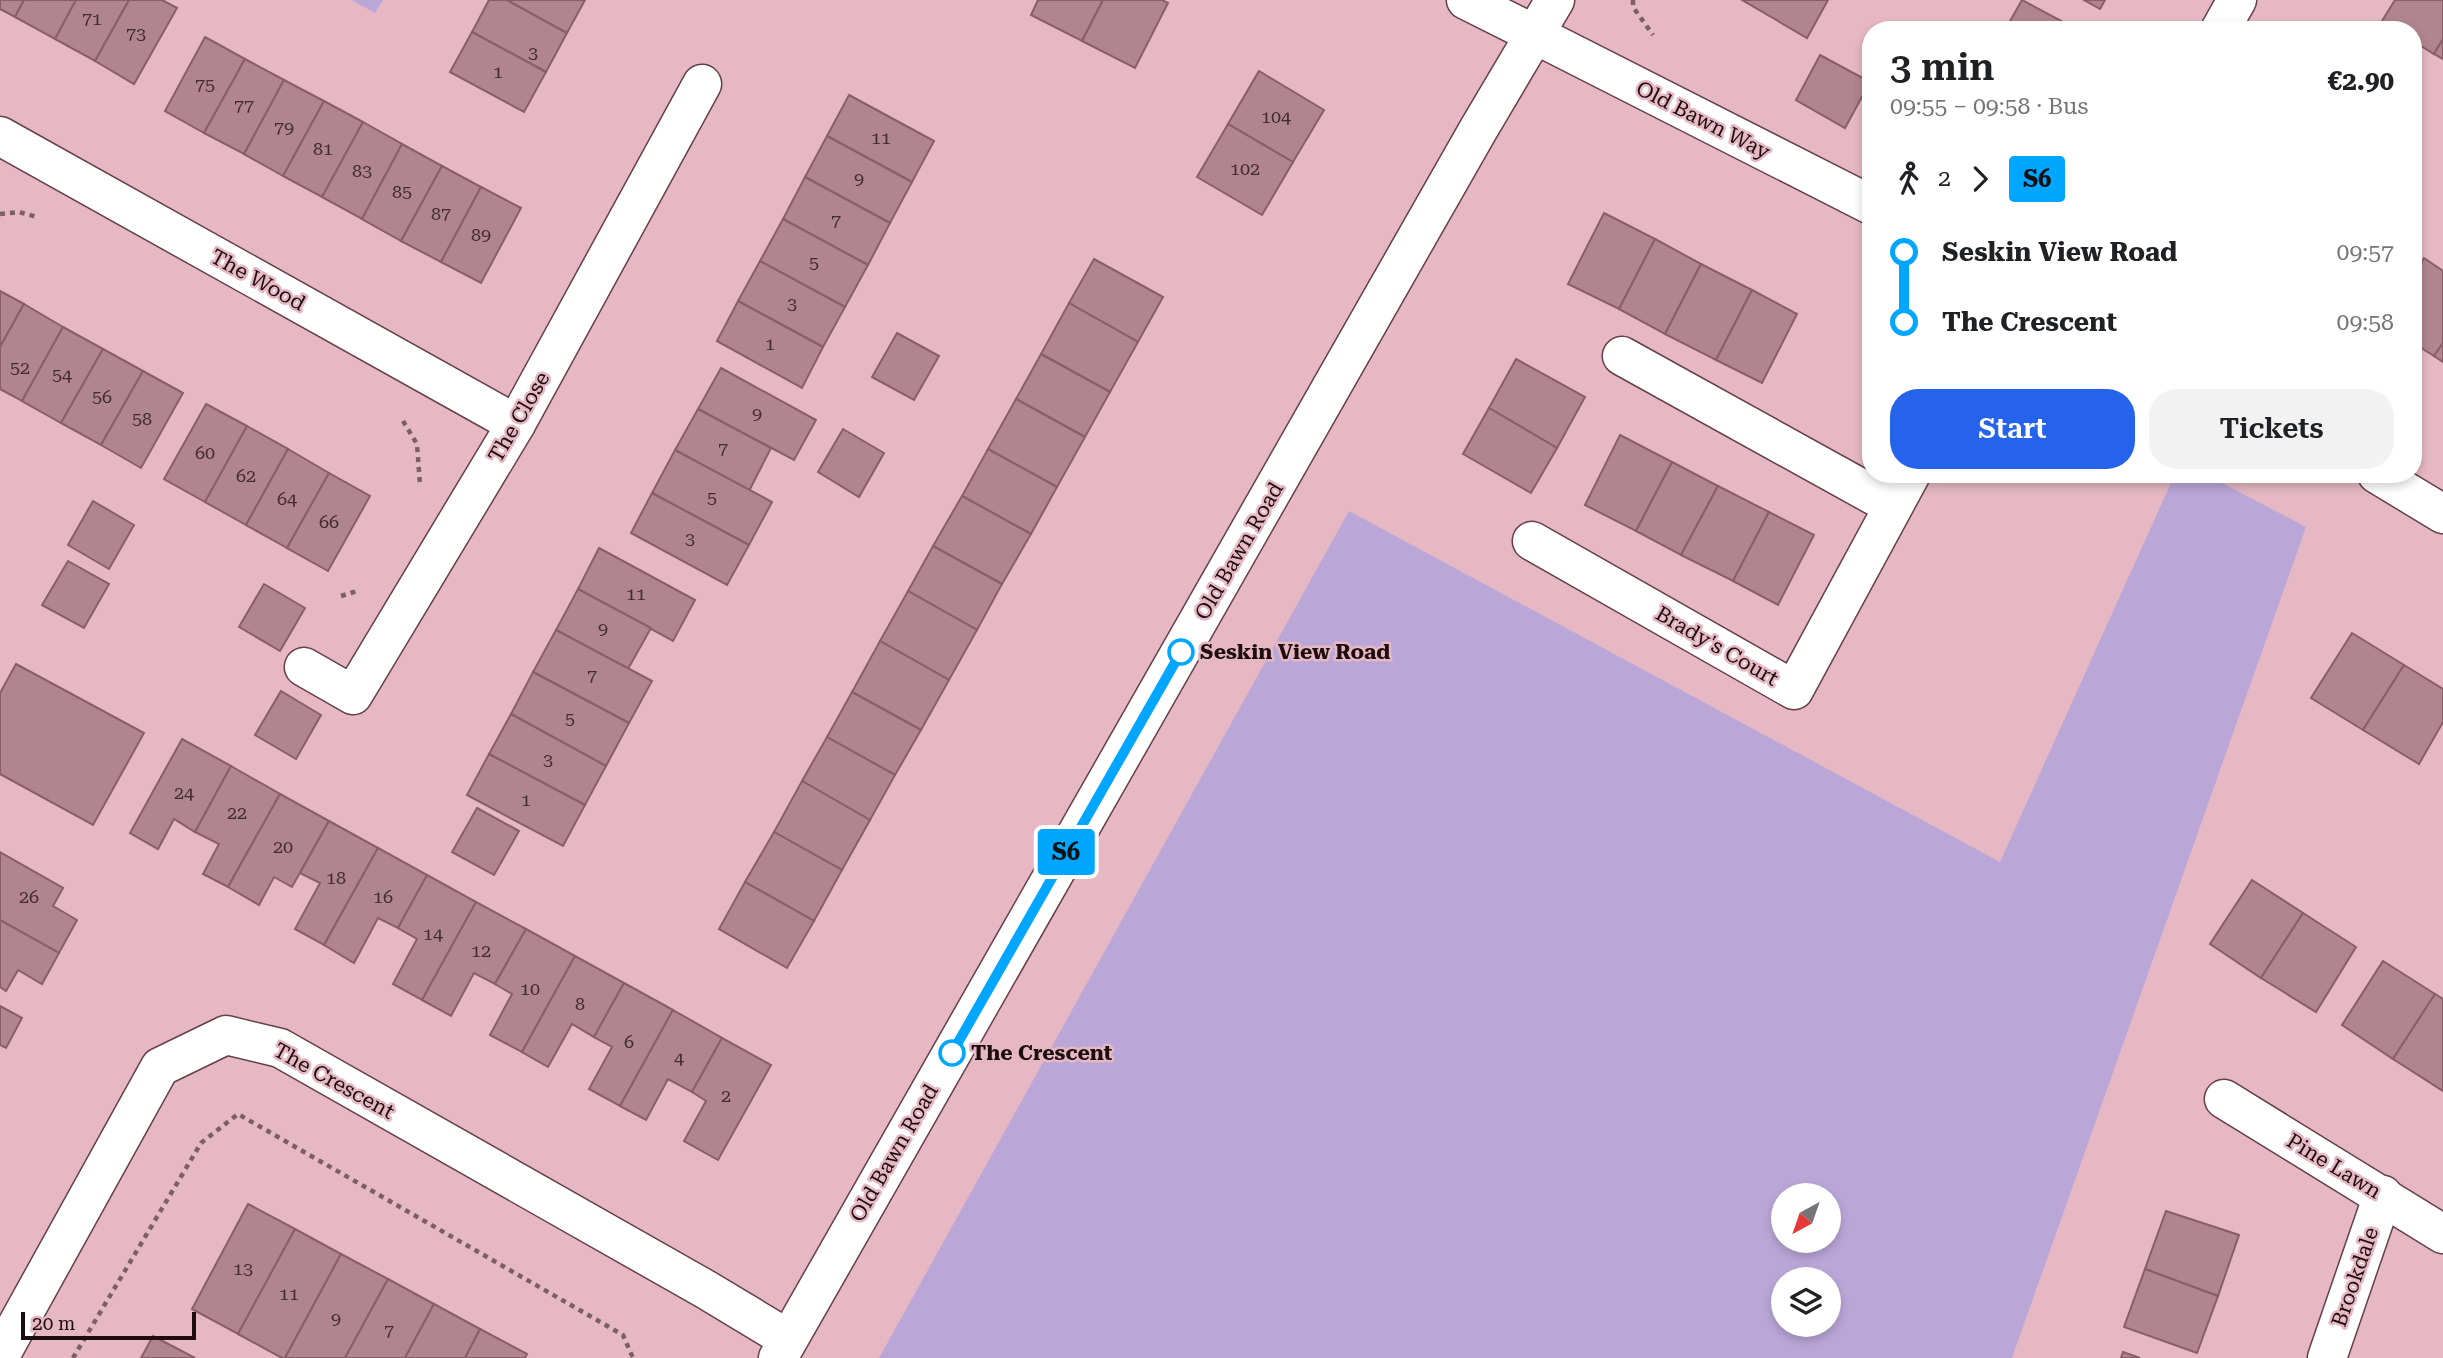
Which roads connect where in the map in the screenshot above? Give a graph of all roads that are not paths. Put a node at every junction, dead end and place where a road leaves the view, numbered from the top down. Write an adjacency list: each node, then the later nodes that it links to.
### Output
1 (1466, 0): 5 (street)
2 (1555, 0): 5 (street, Old Bawn Road)
3 (2237, 0): 4 (street)
4 (2225, 21)
5 (1536, 34): 8 (street, Old Bawn Way); 20 (street, Old Bawn Road)
6 (702, 84): 10 (street, The Close)
7 (0, 136): 10 (street, The Wood)
8 (1862, 200)
9 (1622, 356): 11 (street, Brady's Court)
10 (516, 424): 16 (street, The Close)
11 (1862, 471)
12 (2392, 483): 14 (street)
13 (1902, 490): 15 (street, Brady's Court)
14 (2443, 514)
15 (1532, 541)
16 (304, 667)
17 (2224, 1099): 18 (street, Pine Lawn)
18 (2382, 1195): 19 (street, Pine Lawn); 22 (street, Brookdale)
19 (2443, 1234)
20 (783, 1349): 21 (street, The Crescent)
21 (0, 1356)
22 (2328, 1358)

